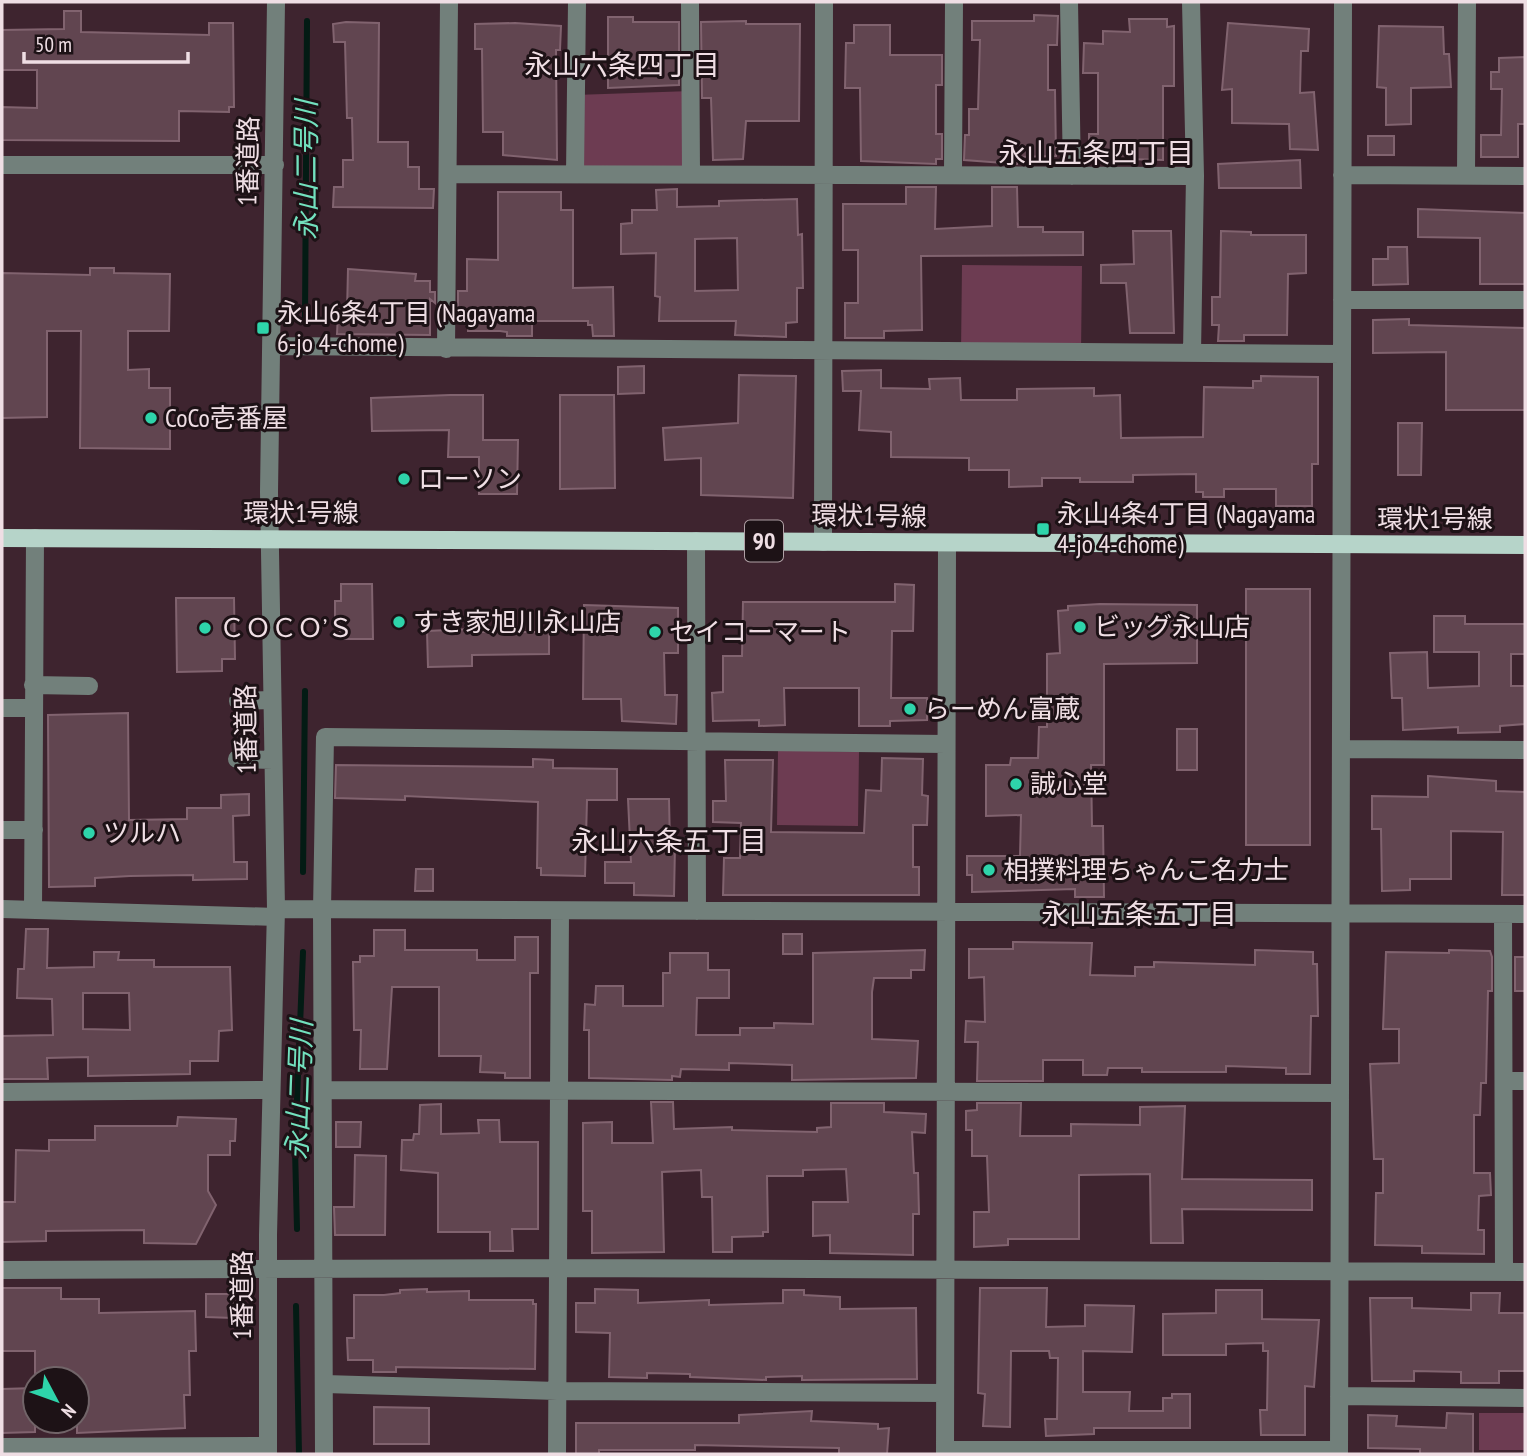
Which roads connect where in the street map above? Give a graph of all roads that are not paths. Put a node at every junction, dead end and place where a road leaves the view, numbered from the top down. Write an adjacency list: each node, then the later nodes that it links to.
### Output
1 (276, 2): 12 (street, 1番道路)
2 (449, 2): 14 (street)
3 (577, 2): 15 (street)
4 (690, 2): 13 (street)
5 (824, 2): 17 (street)
6 (954, 2): 16 (street)
7 (1069, 2): 20 (street)
8 (1191, 2): 21 (street)
9 (1342, 2): 18 (street)
10 (1467, 2): 19 (street)
11 (2, 165): 12 (street)
12 (275, 165): 25 (street, 1番道路)
13 (691, 173): 15 (street); 17 (street)
14 (449, 174): 15 (street); 26 (street)
15 (575, 174)
16 (953, 174): 17 (street); 20 (street)
17 (824, 175): 27 (street)
18 (1342, 175): 19 (street); 23 (street)
19 (1466, 175): 22 (street)
20 (1072, 176): 21 (street)
21 (1195, 176): 28 (street)
22 (1525, 176)
23 (1342, 300): 24 (street); 29 (street)
24 (1525, 300)
25 (272, 346): 26 (street); 32 (street, 1番道路)
26 (446, 349): 27 (street)
27 (823, 351): 28 (street); 34 (street)
28 (1192, 352): 29 (street)
29 (1342, 354): 36 (street)
30 (2, 538): 31 (main road, 環状1号線 / 90)
31 (35, 538): 32 (main road, 環状1号線 / 90); 38 (street)
32 (269, 540): 33 (main road, 環状1号線 / 90); 41 (street, 1番道路)
33 (696, 541): 34 (main road, 環状1号線 / 90); 44 (street)
34 (823, 542): 35 (main road, 環状1号線 / 90)
35 (947, 544): 36 (main road, 環状1号線 / 90); 45 (street)
36 (1341, 545): 37 (main road, 環状1号線 / 90); 46 (street)
37 (1525, 545)
38 (33, 685): 39 (street); 43 (street)
39 (89, 685)
40 (238, 701): 41 (street)
41 (272, 701): 49 (street, 1番道路)
42 (2, 708): 43 (street)
43 (32, 708): 51 (street)
44 (697, 741): 45 (street); 54 (street); 56 (street)
45 (946, 744): 57 (street)
46 (1340, 749): 47 (street); 59 (street)
47 (1525, 750)
48 (237, 759): 49 (street)
49 (273, 760): 58 (street, 1番道路)
50 (2, 830): 51 (street)
51 (34, 830): 53 (street)
52 (2, 909): 53 (street)
53 (33, 909): 58 (street)
54 (322, 910): 55 (street); 58 (street); 65 (street)
55 (560, 911): 56 (street); 66 (street)
56 (697, 911): 57 (street)
57 (946, 912): 59 (street); 68 (street)
58 (276, 913): 64 (street, 1番道路)
59 (1340, 913): 60 (street); 69 (street)
60 (1503, 914): 61 (street); 62 (street)
61 (1525, 914)
62 (1505, 1081): 63 (street); 76 (street)
63 (1525, 1081)
64 (270, 1090): 67 (street); 73 (street, 1番道路)
65 (324, 1090): 66 (street); 71 (street)
66 (557, 1091): 68 (street); 70 (street)
67 (2, 1092)
68 (946, 1092): 69 (street); 74 (street)
69 (1340, 1093): 75 (street)
70 (557, 1268): 71 (street); 74 (street); 79 (street)
71 (323, 1269): 73 (street); 78 (street)
72 (2, 1270): 73 (street)
73 (268, 1270): 84 (street, 1番道路)
74 (945, 1270): 75 (street); 80 (street)
75 (1339, 1272): 76 (street); 81 (street)
76 (1504, 1272): 77 (street)
77 (1525, 1272)
78 (325, 1384): 79 (street); 87 (street)
79 (557, 1391): 80 (street); 88 (street)
80 (945, 1394): 85 (street)
81 (1339, 1396): 82 (street); 86 (street)
82 (1525, 1398)
83 (2, 1447): 84 (street)
84 (268, 1450)
85 (945, 1452): 86 (street)
86 (1339, 1452)
87 (324, 1454)
88 (556, 1454)

